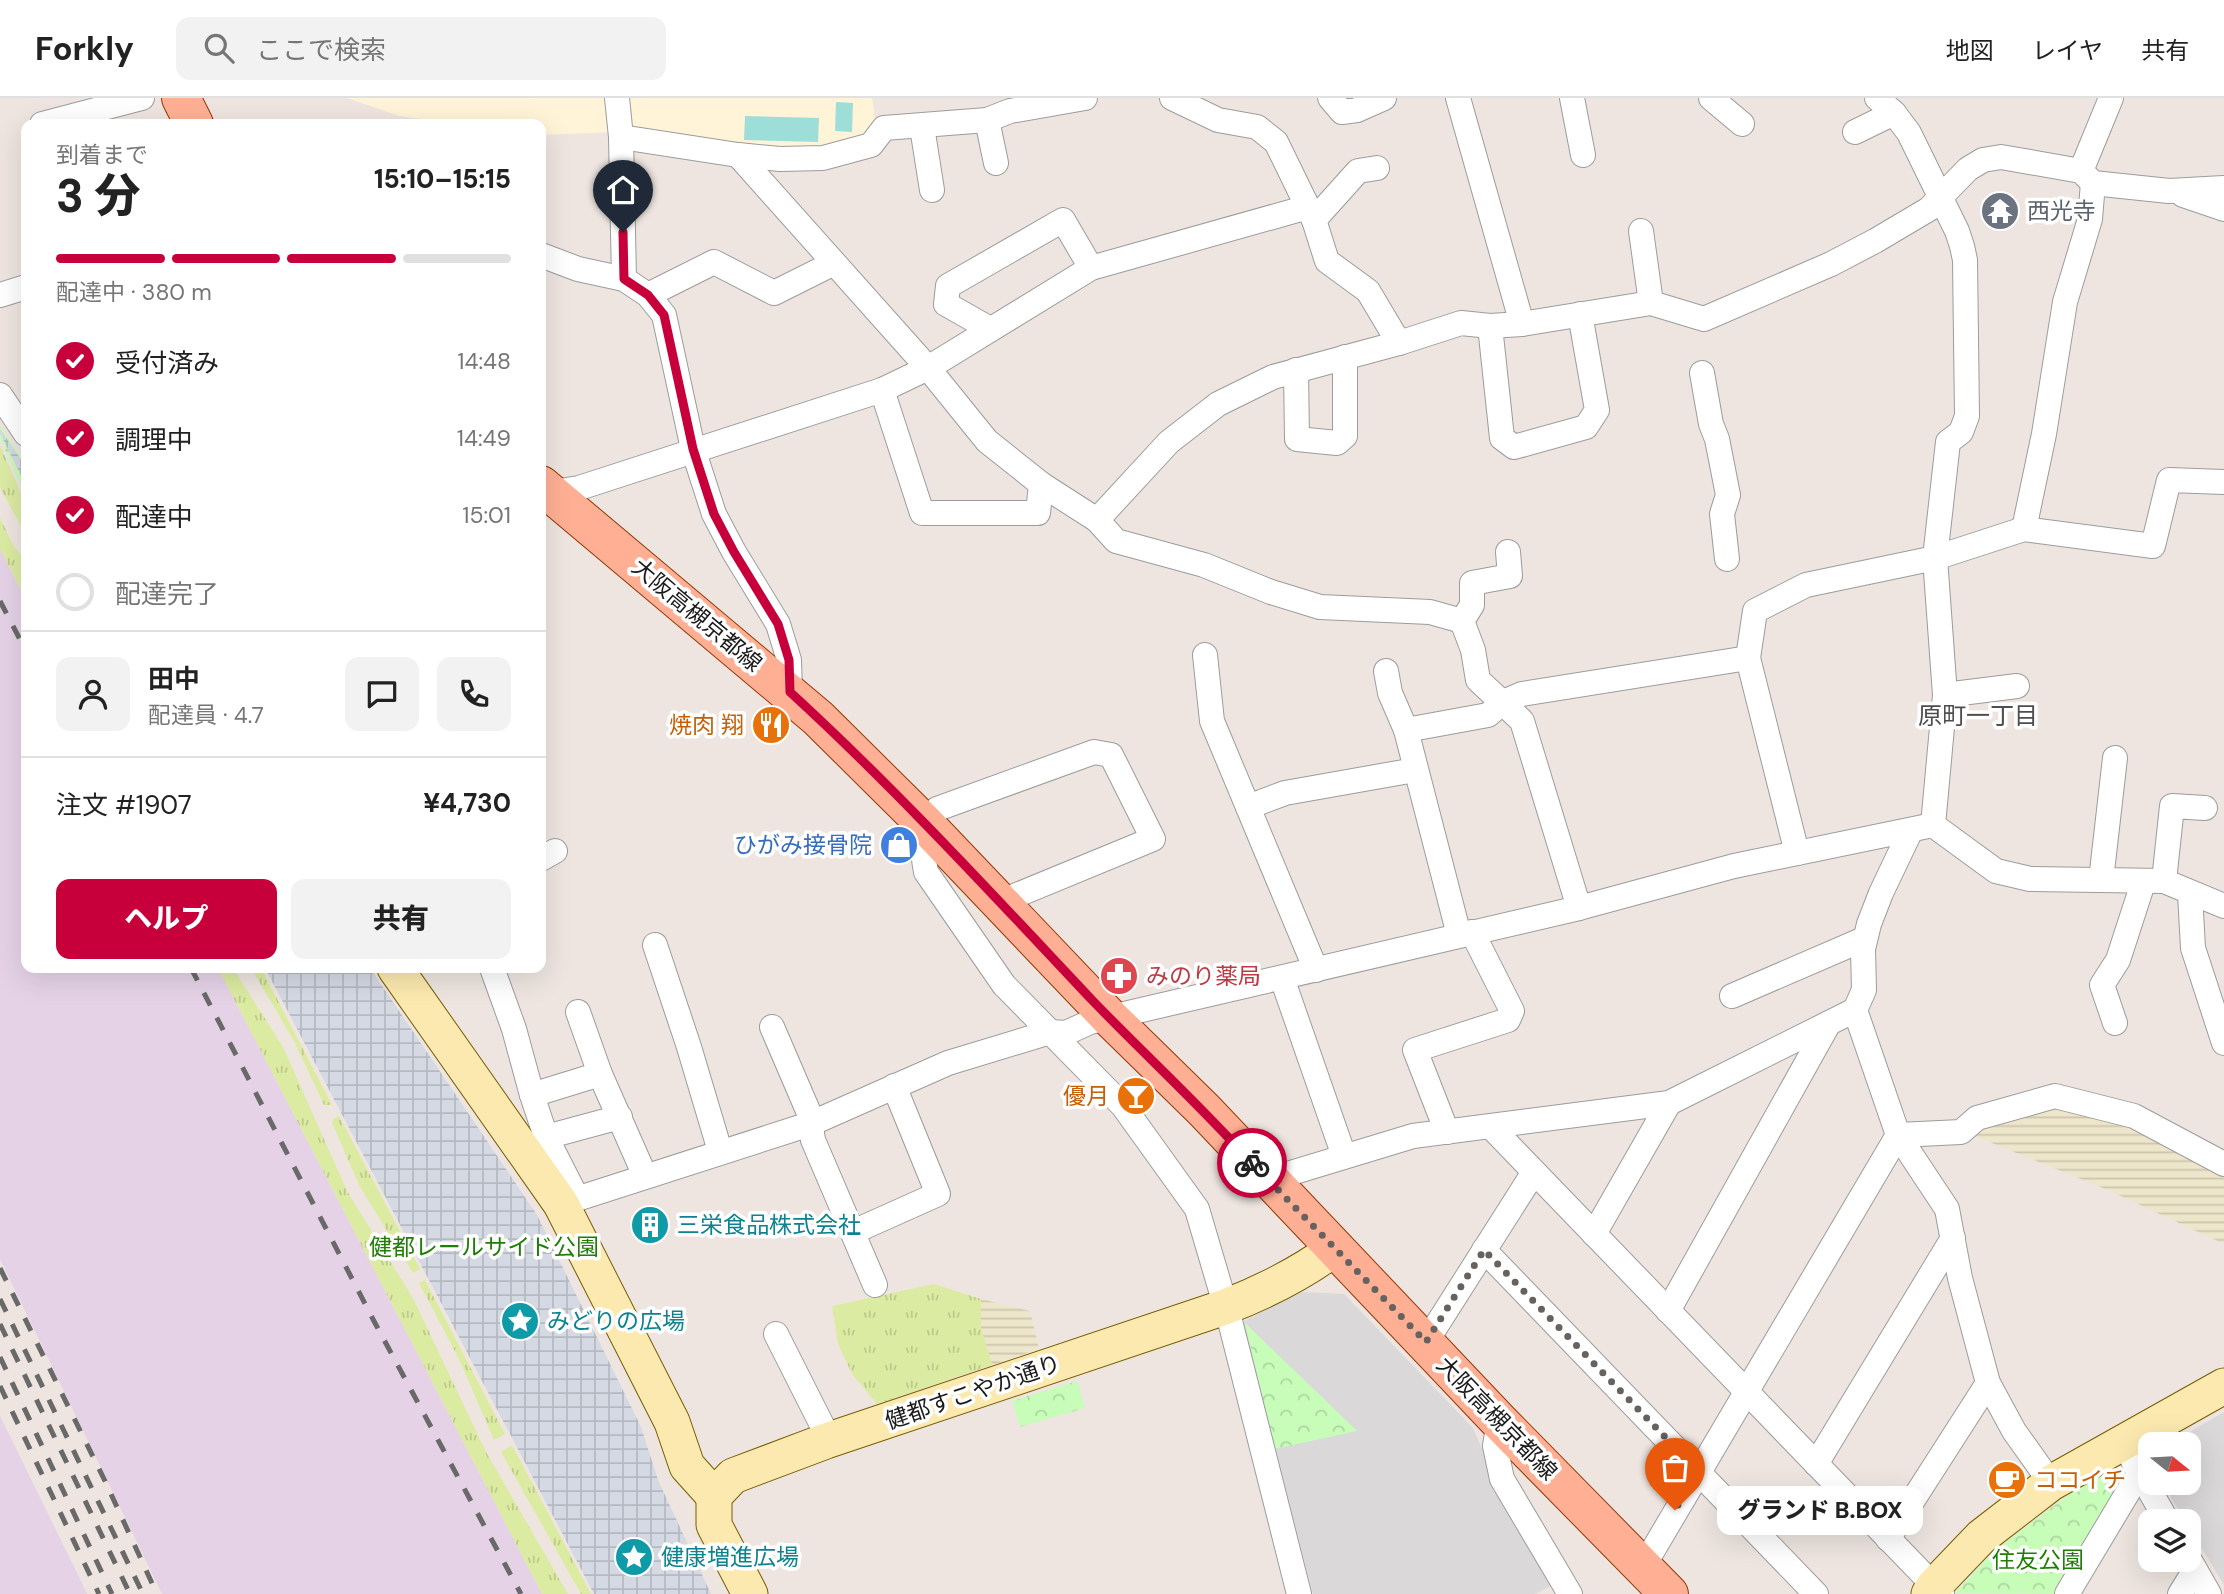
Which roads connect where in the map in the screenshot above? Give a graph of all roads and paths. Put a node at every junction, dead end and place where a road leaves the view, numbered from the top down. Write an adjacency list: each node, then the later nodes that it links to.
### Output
1 (142, 98): 13 (street)
2 (181, 98): 14 (main road)
3 (617, 98): 19 (street)
4 (1085, 98): 15 (street)
5 (1172, 98): 30 (street)
6 (1330, 98): 7 (street)
7 (1384, 98)
8 (1458, 98): 41 (street)
9 (1572, 98): 21 (street)
10 (1711, 98): 16 (street)
11 (2111, 98): 24 (street)
12 (1886, 106): 18 (street); 28 (street)
13 (62, 119)
14 (192, 119)
15 (987, 120): 17 (street); 22 (street)
16 (1742, 124)
17 (922, 127): 20 (street); 26 (street)
18 (1855, 132)
19 (621, 138): 20 (street); 35 (street)
20 (738, 155): 33 (street)
21 (1583, 155)
22 (996, 163)
23 (1377, 168): 30 (street)
24 (2087, 177): 27 (street); 28 (street); 58 (street)
25 (2224, 188): 27 (street)
26 (932, 190)
27 (2169, 191): 29 (street)
28 (1938, 197): 39 (street); 60 (street)
29 (2224, 209)
30 (1311, 213): 34 (street); 44 (street)
31 (1641, 231): 39 (street)
32 (546, 257): 35 (street)
33 (834, 263): 38 (street); 46 (street)
34 (1090, 268): 43 (street); 43 (street)
35 (624, 279): 38 (street)
36 (21, 289): 37 (street)
37 (0, 295)
38 (648, 295): 52 (street)
39 (1651, 303): 40 (street)
40 (1580, 314): 41 (street); 42 (street)
41 (1522, 324): 42 (street)
42 (1490, 326): 44 (street)
43 (990, 329): 46 (street)
44 (1399, 343): 45 (street)
45 (1345, 357): 47 (street); 47 (street)
46 (928, 368): 49 (street); 54 (street)
47 (1296, 370): 57 (street)
48 (1702, 373): 61 (street)
49 (882, 390): 52 (street); 54 (street)
50 (0, 395): 51 (street)
51 (21, 426)
52 (693, 449): 55 (street); 67 (street)
53 (2224, 482): 58 (street)
54 (1041, 484): 57 (street)
55 (546, 490)
56 (546, 492): 67 (main road, 大阪高槻京都線)
57 (1097, 520): 62 (street)
58 (2024, 529): 60 (street)
59 (1508, 552): 62 (street)
60 (1935, 558): 64 (street); 68 (street)
61 (1727, 559)
62 (1462, 621): 69 (street)
63 (1205, 655): 73 (street)
64 (1748, 658): 69 (street); 77 (street)
65 (1386, 671): 70 (street)
66 (2017, 686): 68 (street)
67 (790, 692): 75 (main road, 大阪高槻京都線)
68 (1945, 695): 76 (street)
69 (1503, 702): 70 (street); 83 (street)
70 (1406, 730): 72 (street)
71 (2115, 758): 78 (street)
72 (1415, 770): 73 (street); 84 (street)
73 (1248, 807): 87 (street)
74 (2205, 808): 79 (street)
75 (926, 825): 81 (main road, 大阪高槻京都線); 81 (street); 98 (street)
76 (1922, 828): 77 (street); 78 (street); 85 (street)
77 (1797, 853): 83 (street)
78 (2101, 880): 79 (street)
79 (2154, 882): 80 (street); 96 (street)
80 (2190, 894): 82 (street); 99 (street)
81 (1000, 902): 94 (main road, 大阪高槻京都線)
82 (2224, 906)
83 (1578, 908): 84 (street)
84 (1466, 934): 87 (street); 107 (street)
85 (1864, 939): 91 (street); 92 (street)
86 (655, 945): 110 (street)
87 (1316, 970): 90 (street)
88 (400, 973): 116 (street)
89 (494, 973): 102 (street)
90 (1282, 978): 94 (street); 111 (street)
91 (1732, 996)
92 (1855, 1010): 95 (street); 108 (street)
93 (578, 1012): 100 (street)
94 (1110, 1018): 98 (street); 115 (main road, 大阪高槻京都線)
95 (1829, 1023): 103 (street); 124 (street)
96 (2115, 1023)
97 (772, 1027): 105 (street)
98 (1050, 1032): 101 (street); 123 (street)
99 (2224, 1043)
100 (600, 1074): 102 (street); 104 (street)
101 (894, 1086): 105 (street); 117 (street)
102 (531, 1095): 109 (street)
103 (1669, 1104): 106 (street); 118 (street)
104 (620, 1117): 109 (street); 114 (street)
105 (810, 1124): 110 (street); 117 (street)
106 (1490, 1127): 107 (street); 113 (street)
107 (1447, 1132): 111 (street)
108 (1898, 1135): 112 (street); 119 (street); 129 (street)
109 (546, 1137): 116 (street)
110 (720, 1151): 114 (street)
111 (1344, 1156): 115 (street)
112 (2224, 1164)
113 (1534, 1172): 118 (street); 121 (street)
114 (645, 1176): 116 (street)
115 (1268, 1180): 120 (main road, 大阪高槻京都線)
116 (569, 1201): 136 (street)
117 (853, 1232): 122 (street)
118 (1594, 1234): 124 (street)
119 (1953, 1238): 127 (street); 133 (street)
120 (1334, 1249): 123 (street, 健都すこやか通り); 126 (main road, 大阪高槻京都線)
121 (1484, 1250): 126 (street); 134 (street)
122 (875, 1285)
123 (1226, 1307): 131 (street, 健都すこやか通り); 144 (street)
124 (1668, 1311): 129 (street)
125 (776, 1334): 131 (street)
126 (1426, 1342): 130 (main road, 大阪高槻京都線)
127 (1988, 1383): 135 (street); 138 (street)
128 (2224, 1385): 132 (street)
129 (1745, 1392): 133 (street); 134 (street)
130 (1499, 1421): 139 (main road, 大阪高槻京都線); 145 (street)
131 (826, 1441): 136 (street, 健都すこやか通り)
132 (2130, 1458): 135 (street); 137 (street); 148 (street)
133 (1816, 1464): 138 (street)
134 (1698, 1471): 139 (street); 147 (street)
135 (2051, 1483): 142 (street)
136 (714, 1496): 143 (street)
137 (2160, 1509)
138 (1888, 1539): 142 (street)
139 (1643, 1567): 146 (main road, 大阪高槻京都線)
140 (2189, 1572): 149 (street)
141 (2197, 1572): 150 (street)
142 (1935, 1591)
143 (750, 1594)
144 (1299, 1594)
145 (1570, 1594)
146 (1669, 1594)
147 (1816, 1594)
148 (2067, 1594)
149 (2180, 1594)
150 (2209, 1594)

